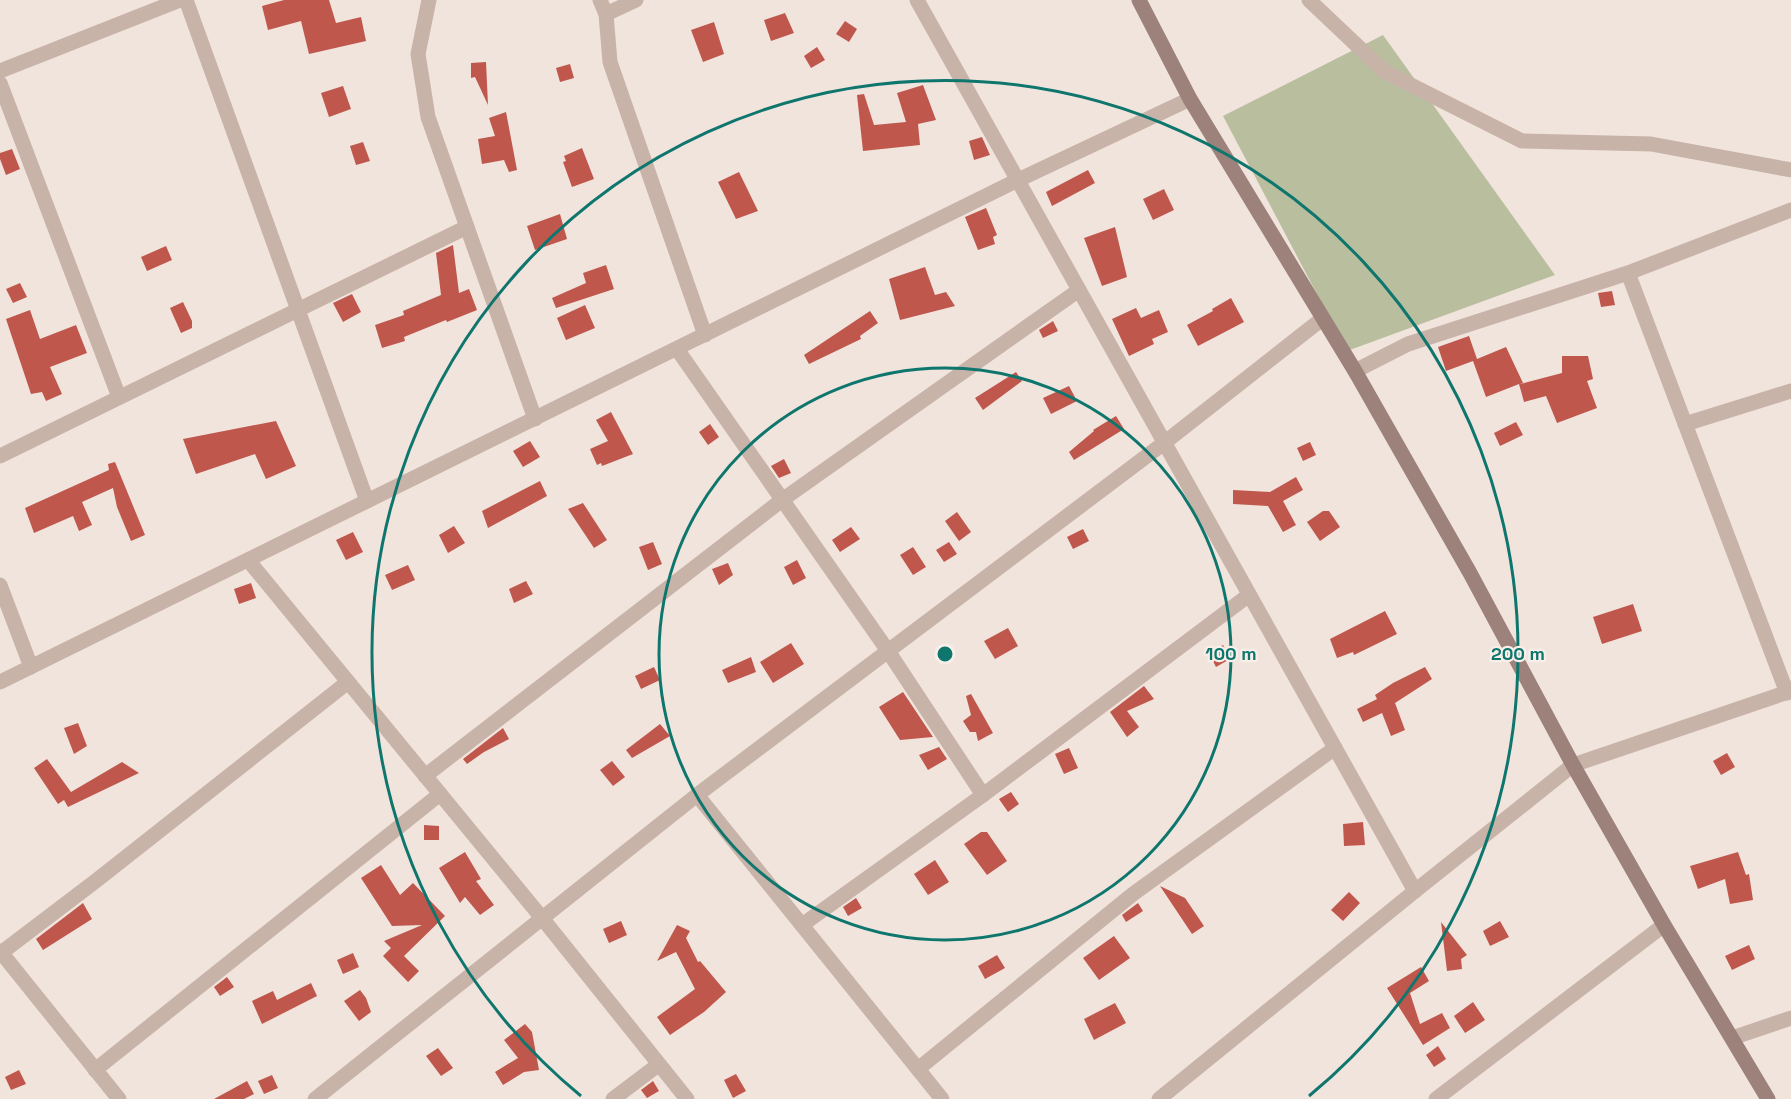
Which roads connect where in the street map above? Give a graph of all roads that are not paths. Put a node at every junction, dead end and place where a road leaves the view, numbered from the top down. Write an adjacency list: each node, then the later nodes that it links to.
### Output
1 (180, 0): 9 (street)
2 (186, 0): 18 (street)
3 (429, 0): 15 (street)
4 (636, 0): 8 (street)
5 (917, 0): 13 (street)
6 (1138, 0): 11 (main road)
7 (1309, 0): 12 (street)
8 (603, 7): 20 (street)
9 (0, 71)
10 (0, 83): 24 (street)
11 (1190, 99): 13 (street); 19 (main road)
12 (1791, 170)
13 (1017, 180): 17 (street); 20 (street)
14 (1791, 210): 16 (street)
15 (467, 227): 18 (street); 25 (street)
16 (1628, 273): 22 (street); 26 (street)
17 (1079, 290): 27 (street); 29 (street)
18 (297, 309): 24 (street); 30 (street)
19 (1323, 319): 22 (main road); 27 (street)
20 (705, 334): 21 (street)
21 (676, 349): 25 (street); 29 (street)
22 (1355, 371): 40 (main road)
23 (1791, 392): 26 (street)
24 (119, 397): 28 (street)
25 (535, 418): 30 (street)
26 (1685, 424): 38 (street)
27 (1164, 443): 33 (street); 34 (street)
28 (0, 456)
29 (782, 500): 34 (street); 41 (street)
30 (367, 501): 31 (street)
31 (248, 560): 35 (street); 37 (street)
32 (0, 585): 35 (street)
33 (1249, 595): 39 (street); 44 (street)
34 (888, 651): 43 (street); 44 (street)
35 (31, 667): 36 (street)
36 (0, 682)
37 (348, 682): 41 (street); 49 (street)
38 (1789, 692): 40 (street)
39 (1335, 748): 45 (street); 53 (street)
40 (1573, 765): 45 (street); 48 (main road)
41 (425, 776): 42 (street)
42 (440, 794): 46 (street); 54 (street)
43 (697, 795): 46 (street); 47 (street)
44 (983, 795): 47 (street)
45 (1415, 891): 60 (street)
46 (542, 918): 52 (street); 56 (street)
47 (802, 925): 53 (street)
48 (1664, 925): 51 (main road); 61 (street)
49 (1, 952): 54 (street)
50 (1791, 1018): 51 (street)
51 (1732, 1038): 62 (main road)
52 (658, 1065): 57 (street); 58 (street)
53 (918, 1069): 59 (street)
54 (95, 1070): 55 (street)
55 (118, 1099)
56 (315, 1099)
57 (613, 1099)
58 (687, 1099)
59 (942, 1099)
60 (1159, 1099)
61 (1436, 1099)
62 (1768, 1099)

